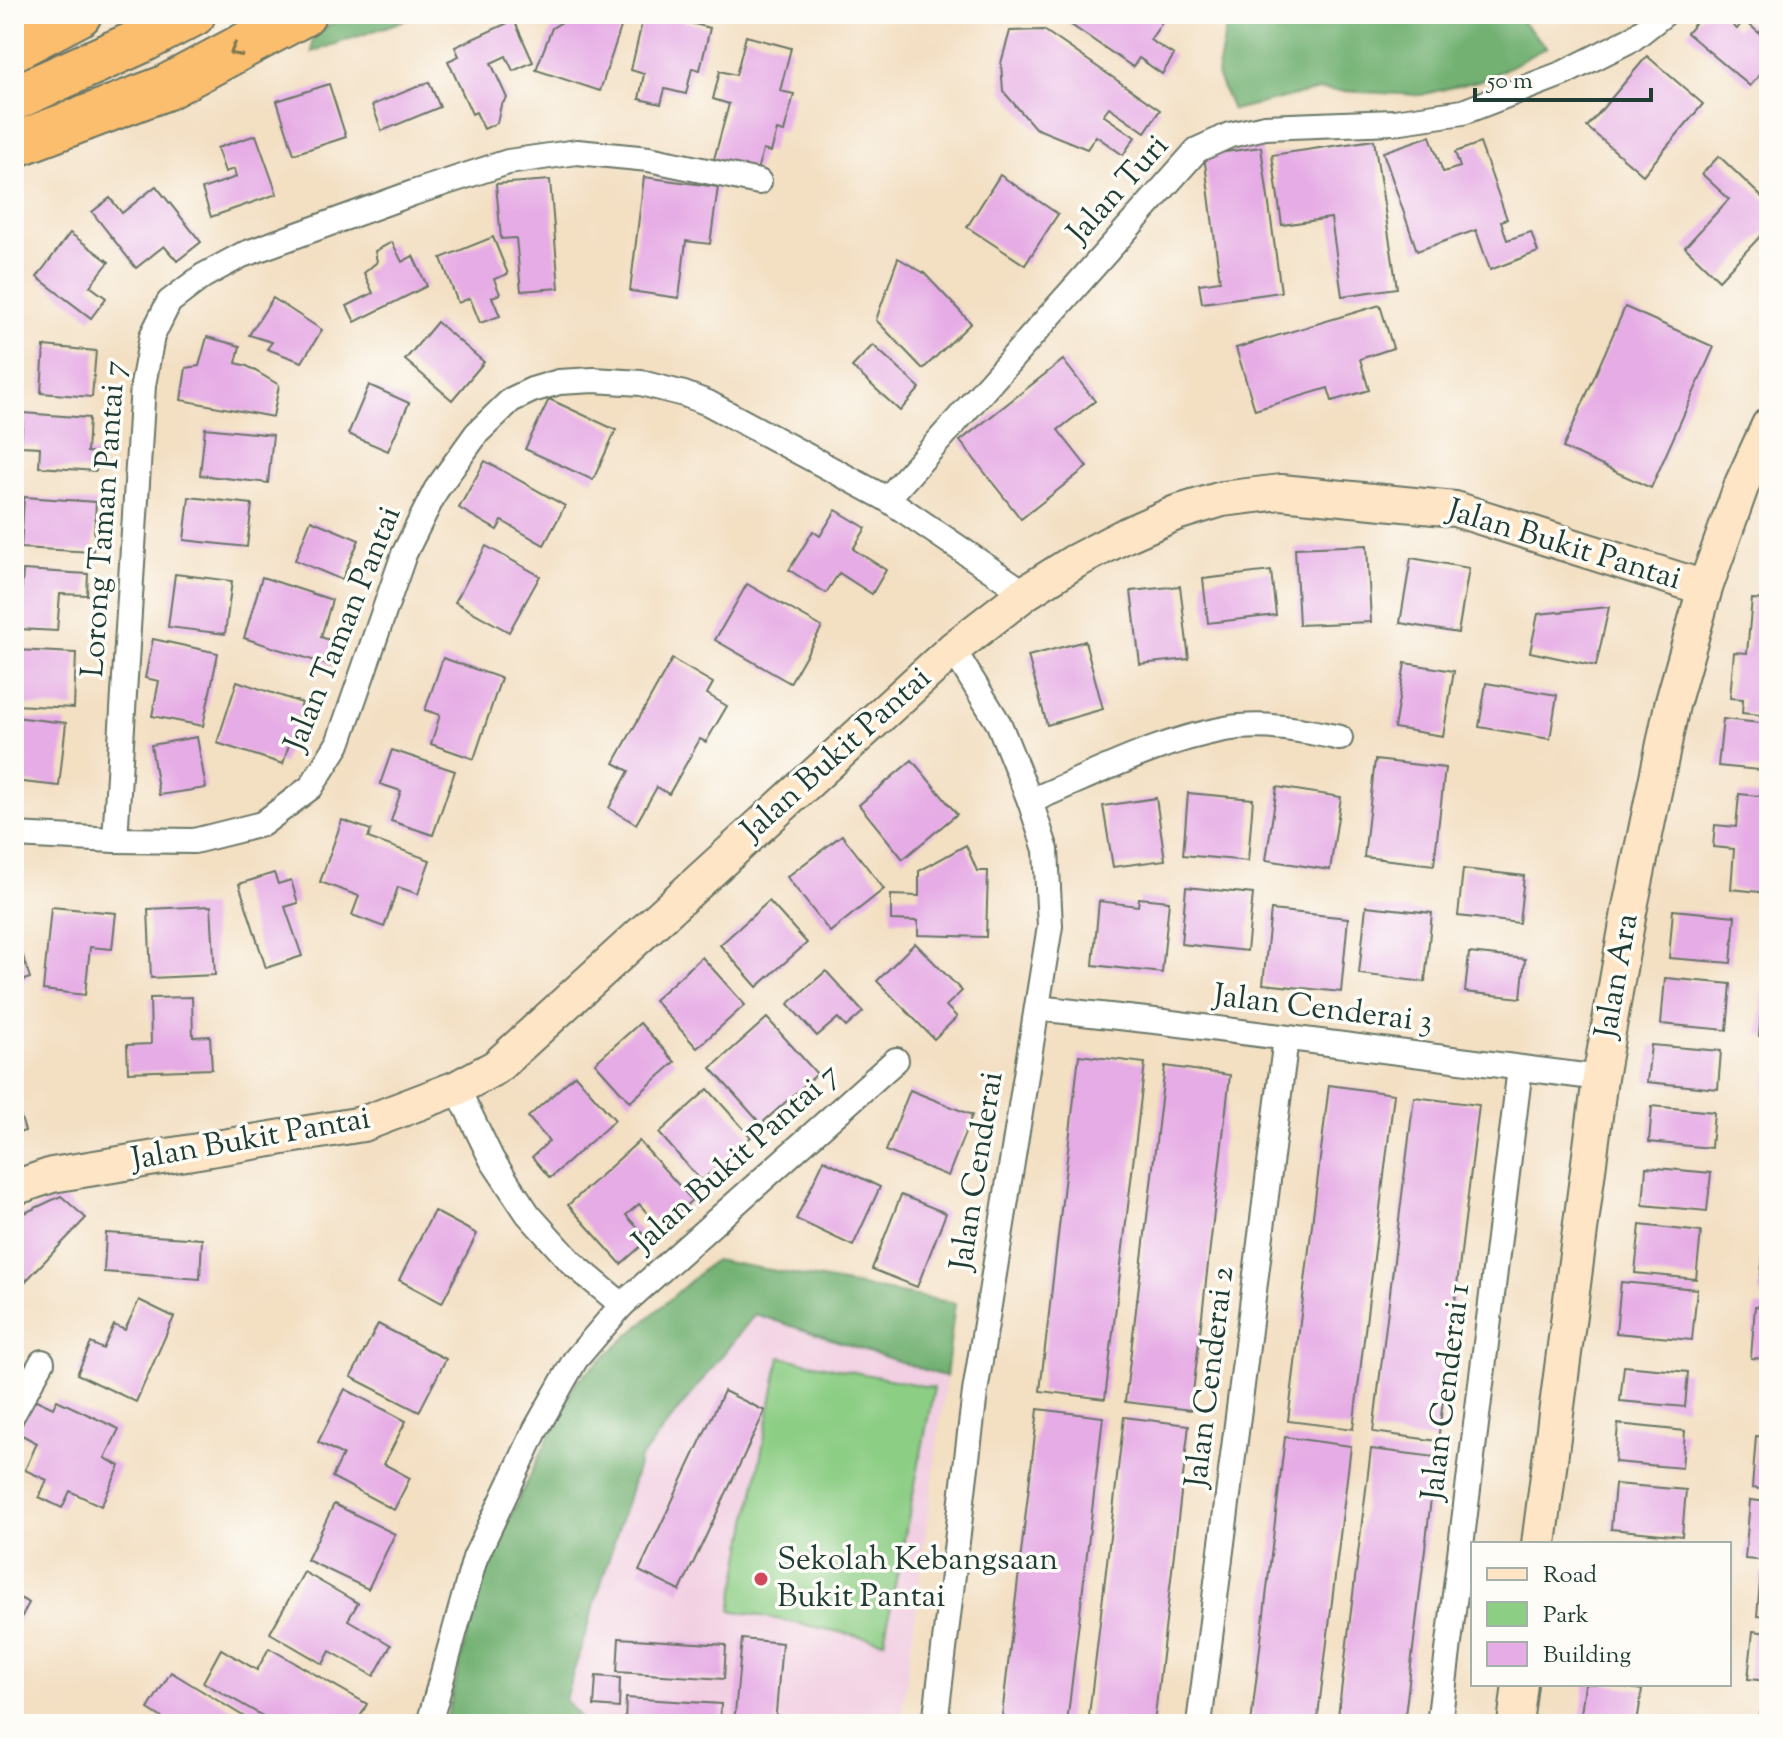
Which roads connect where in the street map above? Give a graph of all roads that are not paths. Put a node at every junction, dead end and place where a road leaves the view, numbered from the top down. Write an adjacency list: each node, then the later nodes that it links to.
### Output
1 (79, 14): 6 (highway)
2 (147, 14): 7 (highway)
3 (193, 14): 8 (highway)
4 (303, 14): 9 (highway, one-way to 9)
5 (1664, 14): 12 (street, Jalan Turi)
6 (14, 48)
7 (14, 82)
8 (14, 98)
9 (14, 145)
10 (759, 182): 19 (street, Lorong Taman Pantai 7)
11 (1769, 425): 13 (street, Jalan Ara)
12 (887, 499): 14 (street, Jalan Taman Pantai); 19 (street, Jalan Taman Pantai)
13 (1705, 588): 14 (street, Jalan Bukit Pantai); 24 (street, Jalan Ara)
14 (1025, 593): 15 (street, Jalan Bukit Pantai)
15 (953, 649): 17 (street, Jalan Cenderai); 25 (street, Jalan Bukit Pantai)
16 (1340, 738): 17 (street)
17 (1030, 801): 20 (street, Jalan Cenderai)
18 (14, 835): 19 (street, Jalan Taman Pantai)
19 (115, 840)
20 (1037, 1008): 21 (street, Jalan Cenderai 3); 33 (street, Jalan Cenderai)
21 (1286, 1038): 23 (street, Jalan Cenderai 3); 34 (street, Jalan Cenderai 2)
22 (896, 1060): 27 (street, Jalan Bukit Pantai 7)
23 (1520, 1068): 24 (street, Jalan Cenderai 3); 35 (street, Jalan Cenderai 1)
24 (1600, 1078): 30 (street, Jalan Ara)
25 (457, 1088): 26 (street, Jalan Bukit Pantai); 27 (street)
26 (14, 1188)
27 (622, 1305): 32 (street, Jalan Bukit Pantai 7)
28 (42, 1362): 29 (street)
29 (14, 1412)
30 (1539, 1542)
31 (1520, 1686): 36 (street)
32 (429, 1724)
33 (935, 1724)
34 (1199, 1724)
35 (1439, 1724)
36 (1515, 1724)

